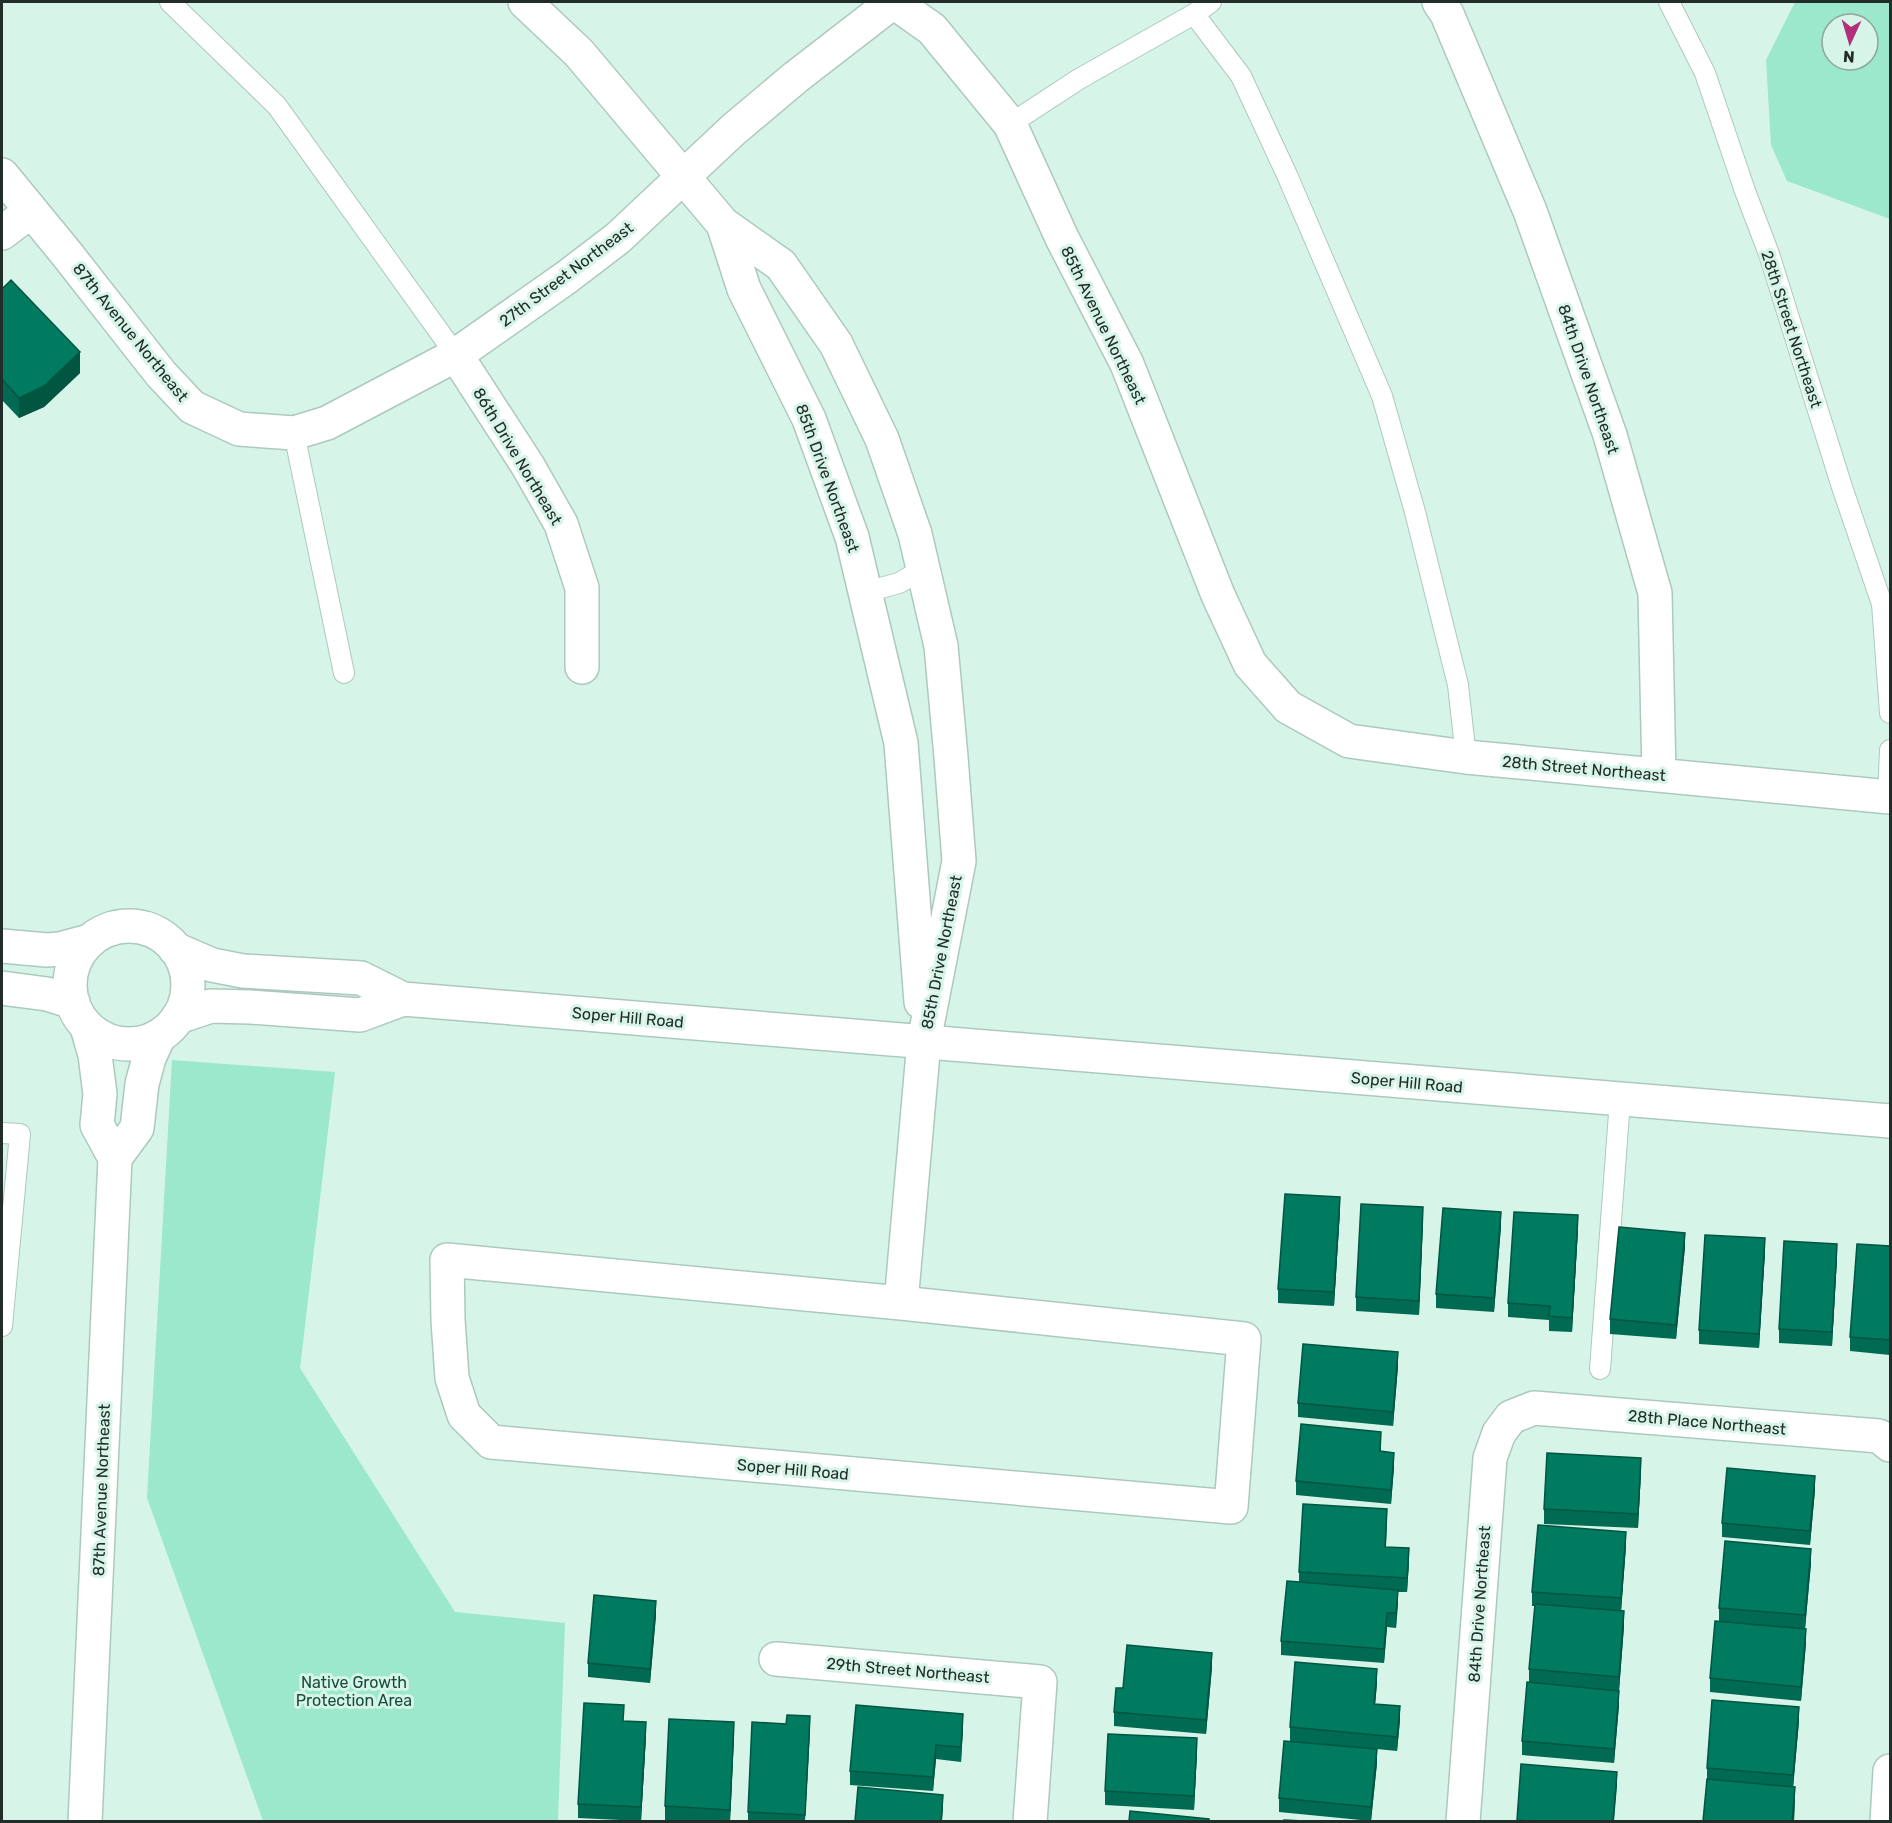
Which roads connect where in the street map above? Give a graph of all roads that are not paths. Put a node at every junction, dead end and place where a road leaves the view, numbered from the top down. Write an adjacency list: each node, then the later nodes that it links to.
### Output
1 (170, 2): 14 (lane)
2 (525, 2): 10 (street, 85th Drive Northeast)
3 (894, 2): 8 (street, 85th Avenue Northeast); 10 (street, 27th Street Northeast)
4 (1211, 2): 7 (lane)
5 (1439, 2): 24 (street, 84th Drive Northeast)
6 (1669, 2): 21 (lane, 28th Street Northeast)
7 (1194, 14): 8 (lane); 23 (lane)
8 (1010, 124): 20 (street, 85th Avenue Northeast)
9 (2, 175): 11 (street, 87th Avenue Northeast)
10 (683, 177): 12 (street, 85th Drive Northeast); 14 (street, 27th Street Northeast)
11 (31, 210): 13 (street); 15 (street, 87th Avenue Northeast)
12 (723, 224): 16 (street, 85th Drive Northeast); 17 (street, 85th Drive Northeast)
13 (2, 232)
14 (456, 355): 15 (street, 27th Street Northeast); 18 (street, 86th Drive Northeast)
15 (294, 433): 19 (lane)
16 (923, 569): 17 (lane); 33 (street, 85th Drive Northeast)
17 (866, 592): 33 (street, 85th Drive Northeast)
18 (582, 667)
19 (344, 672)
20 (1288, 707): 23 (street, 28th Street Northeast)
21 (1890, 713)
22 (1890, 750): 25 (lane, 28th Street Northeast)
23 (1466, 757): 24 (street, 28th Street Northeast)
24 (1659, 775): 25 (street, 28th Street Northeast)
25 (1889, 797)
26 (90, 941): 27 (street); 28 (street); 31 (street)
27 (2, 946)
28 (175, 949): 30 (street); 32 (street)
29 (2, 988): 31 (street)
30 (403, 999): 32 (street); 33 (street, Soper Hill Road)
31 (80, 1014): 32 (street); 37 (street)
32 (168, 1027): 37 (street)
33 (924, 1041): 34 (street, Soper Hill Road); 38 (street)
34 (1620, 1100): 35 (street, Soper Hill Road); 40 (lane)
35 (1890, 1121)
36 (2, 1133): 39 (lane)
37 (115, 1158): 45 (street, 87th Avenue Northeast)
38 (901, 1303): 38 (street, Soper Hill Road)
39 (2, 1326)
40 (1600, 1369)
41 (1534, 1408): 42 (street, 28th Place Northeast); 47 (street, 84th Drive Northeast)
42 (1885, 1441)
43 (776, 1659): 46 (street, 29th Street Northeast)
44 (1890, 1771): 48 (street)
45 (85, 1821)
46 (1030, 1821)
47 (1463, 1821)
48 (1887, 1821)

